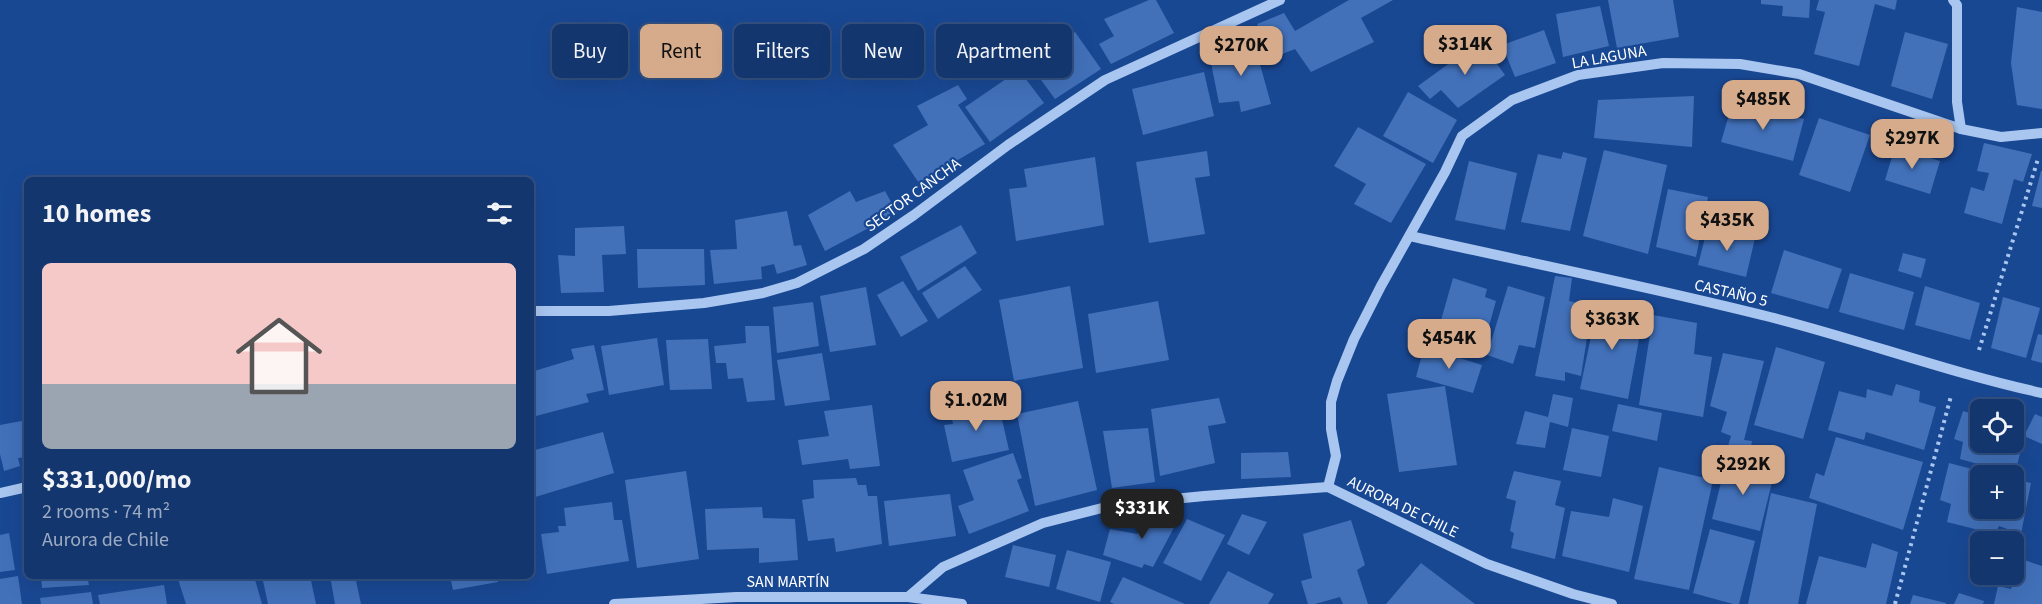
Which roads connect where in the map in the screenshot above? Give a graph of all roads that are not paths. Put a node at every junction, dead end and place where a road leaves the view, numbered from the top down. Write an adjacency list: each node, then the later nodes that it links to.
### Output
1 (1280, 0): 6 (street, SECTOR CANCHA)
2 (1953, 0): 3 (street)
3 (1961, 129): 4 (street, LA LAGUNA); 5 (street, LA LAGUNA)
4 (2042, 132)
5 (1410, 236): 7 (street, CASTAÑO 5); 8 (street, LA LAGUNA)
6 (534, 312)
7 (2042, 393)
8 (1328, 487): 11 (street, AURORA DE CHILE); 14 (street, AURORA DE CHILE)
9 (24, 488): 10 (street)
10 (0, 493)
11 (908, 597): 12 (street, SAN MARTÍN); 13 (street, SAN MARTÍN)
12 (614, 604)
13 (962, 604)
14 (1612, 604)

